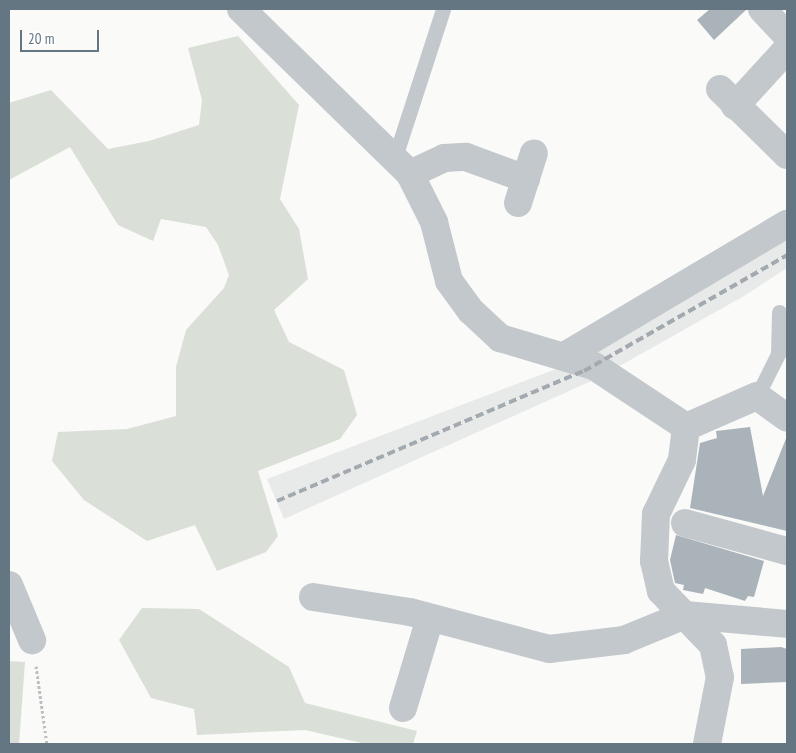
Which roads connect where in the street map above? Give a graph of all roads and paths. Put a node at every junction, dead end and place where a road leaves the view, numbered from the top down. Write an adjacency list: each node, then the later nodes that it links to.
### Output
1 (242, 9): 8 (street)
2 (443, 9): 8 (lane)
3 (762, 9): 4 (street)
4 (787, 36)
5 (787, 49): 7 (street)
6 (534, 153): 8 (street)
7 (787, 155)
8 (402, 166): 11 (street)
9 (787, 224): 11 (street)
10 (779, 312): 12 (lane)
11 (566, 355): 14 (street)
12 (757, 396): 13 (street); 14 (street)
13 (787, 418)
14 (686, 427): 19 (street)
15 (685, 523): 16 (street)
16 (787, 551)
17 (9, 585): 22 (street)
18 (313, 598): 20 (street)
19 (685, 615): 20 (street); 21 (street); 25 (street)
20 (430, 618): 23 (street)
21 (787, 624)
22 (32, 640): 24 (path)
23 (403, 708)
24 (47, 744)
25 (707, 744)

